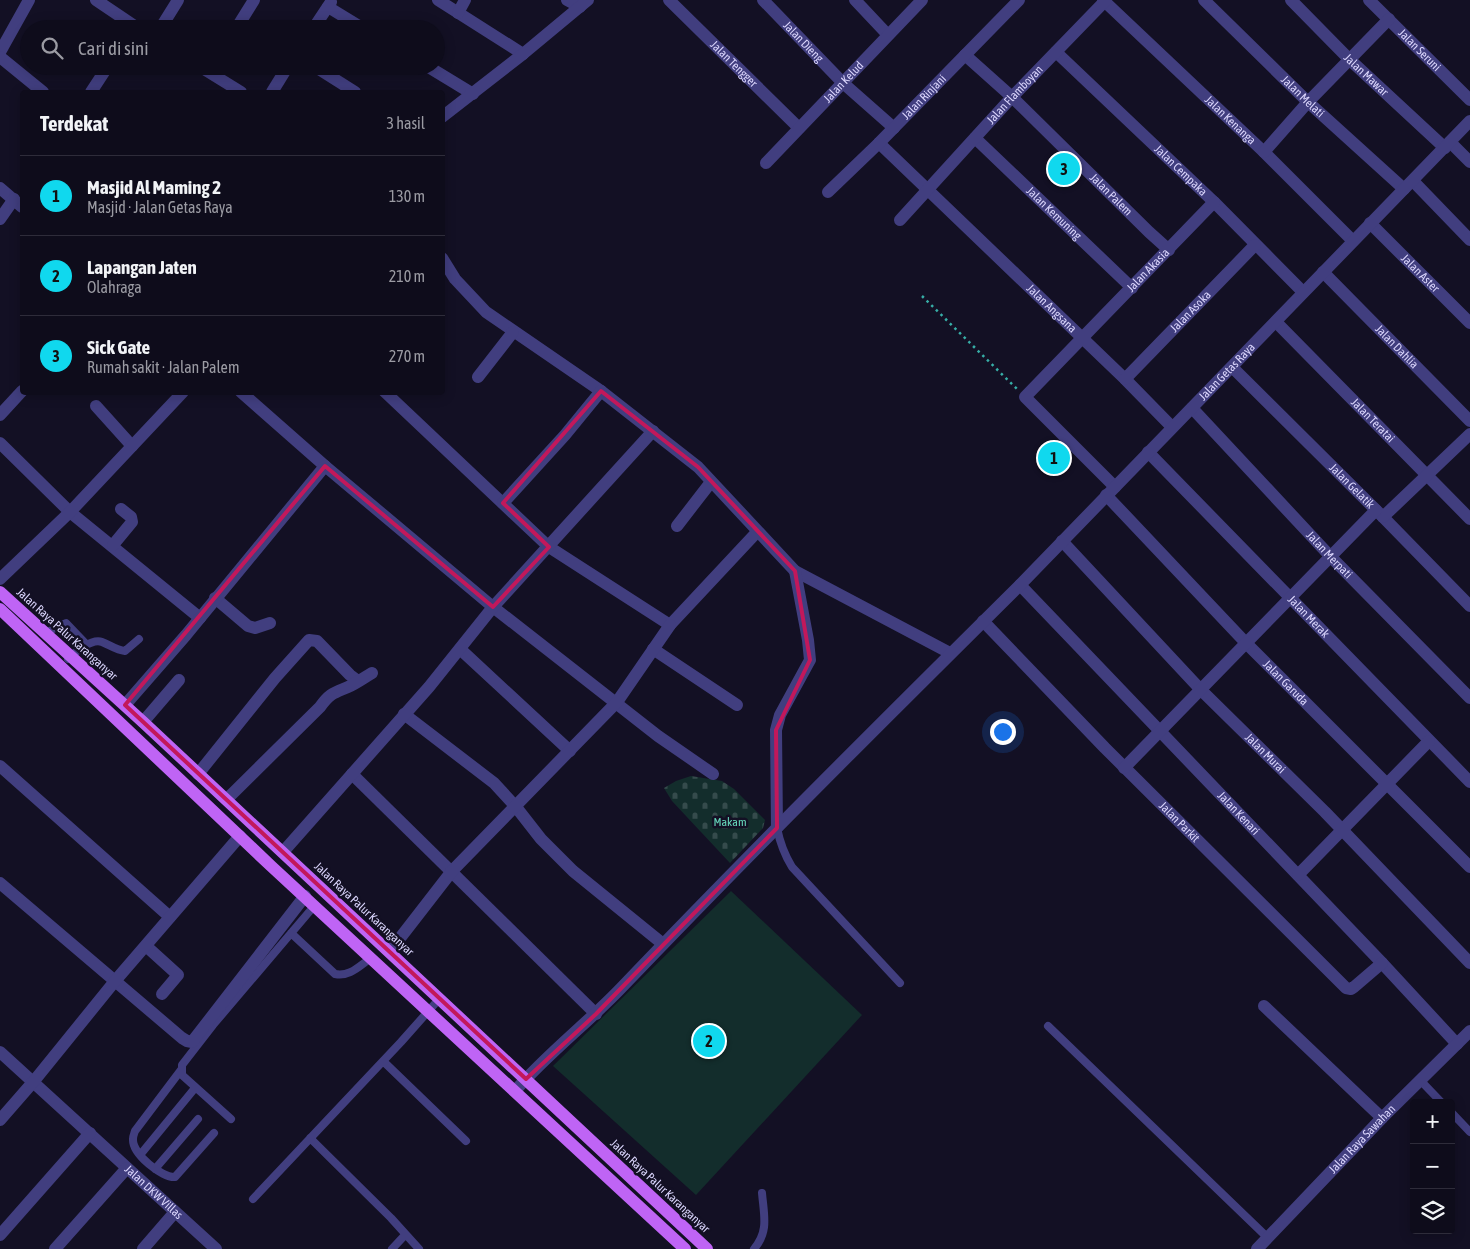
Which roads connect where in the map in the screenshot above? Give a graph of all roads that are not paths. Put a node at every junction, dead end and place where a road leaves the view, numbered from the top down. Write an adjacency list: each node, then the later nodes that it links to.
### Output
1 (29, 0): 27 (street)
2 (178, 0): 22 (street)
3 (254, 0): 23 (street)
4 (438, 0): 19 (street)
5 (465, 0): 19 (street)
6 (567, 0): 18 (street)
7 (669, 0): 52 (street, Jalan Tengger)
8 (763, 0): 40 (street, Jalan Dieng)
9 (855, 0): 26 (street)
10 (922, 0): 26 (street, Jalan Kelud)
11 (1020, 0): 30 (street, Jalan Rinjani)
12 (1204, 0): 49 (street, Jalan Melati)
13 (1291, 0): 32 (street, Jalan Mawar)
14 (1369, 0): 20 (street, Jalan Seruni)
15 (1104, 1): 28 (street, Jalan Flamboyan); 57 (street, Jalan Kenanga)
16 (102, 2): 21 (street)
17 (330, 4): 24 (street); 25 (street)
18 (584, 4): 29 (street)
19 (458, 13): 29 (street)
20 (1388, 19): 32 (street); 48 (street, Jalan Seruni)
21 (118, 20)
22 (166, 20)
23 (242, 20)
24 (319, 20)
25 (352, 20)
26 (888, 35): 40 (street, Jalan Kelud)
27 (0, 52)
28 (1056, 52): 47 (street, Jalan Flamboyan); 64 (street, Jalan Cempaka)
29 (523, 54): 46 (street)
30 (965, 55): 47 (street, Jalan Palem); 53 (street, Jalan Rinjani)
31 (0, 57): 33 (street)
32 (1349, 59): 49 (street); 56 (street, Jalan Mawar)
33 (20, 73)
34 (22, 75): 41 (street)
35 (102, 75): 42 (street)
36 (217, 75): 43 (street)
37 (282, 75): 44 (street)
38 (328, 75): 45 (street)
39 (442, 75): 46 (street)
40 (843, 83): 52 (street, Jalan Kelud); 53 (street, Jalan Dieng)
41 (41, 90)
42 (92, 90)
43 (238, 90)
44 (273, 90)
45 (352, 90)
46 (473, 94): 50 (street)
47 (1012, 97): 54 (street, Jalan Flamboyan); 72 (street, Jalan Palem)
48 (1470, 100)
49 (1308, 102): 57 (street); 60 (street, Jalan Melati)
50 (445, 115)
51 (1470, 121): 56 (street, Jalan Getas Raya)
52 (799, 128): 59 (street, Jalan Kelud)
53 (894, 128): 55 (street, Jalan Rinjani)
54 (975, 138): 62 (street, Jalan Flamboyan); 75 (street, Jalan Kemuning)
55 (879, 143): 62 (street, Jalan Angsana); 63 (street, Jalan Rinjani)
56 (1448, 145): 58 (street, Jalan Mawar); 60 (street, Jalan Getas Raya)
57 (1264, 152): 70 (street, Jalan Kenanga)
58 (1470, 162)
59 (766, 163)
60 (1408, 185): 68 (street, Jalan Getas Raya); 69 (street, Jalan Melati)
61 (0, 188): 65 (street)
62 (928, 191): 67 (street, Jalan Flamboyan); 80 (street, Jalan Angsana)
63 (828, 192)
64 (1214, 202): 71 (street, Jalan Cempaka); 72 (street, Jalan Akasia)
65 (18, 203): 66 (street)
66 (0, 219)
67 (900, 220)
68 (1370, 223): 70 (street, Jalan Getas Raya); 78 (street, Jalan Aster)
69 (1470, 240)
70 (1353, 241): 74 (street, Jalan Getas Raya)
71 (1255, 245): 76 (street, Jalan Cempaka); 83 (street, Jalan Asoka)
72 (1169, 250): 75 (street, Jalan Akasia)
73 (445, 263): 79 (street)
74 (1323, 272): 76 (street, Jalan Getas Raya); 93 (street, Jalan Dahlia)
75 (1132, 288): 80 (street, Jalan Akasia)
76 (1303, 292): 77 (street, Jalan Getas Raya)
77 (1276, 322): 81 (street, Jalan Getas Raya); 101 (street, Jalan Teratai)
78 (1470, 323)
79 (513, 332): 82 (street); 84 (street)
80 (1081, 339): 83 (street, Jalan Angsana); 89 (street, Jalan Akasia)
81 (1232, 367): 91 (street, Jalan Getas Raya); 107 (street, Jalan Gelatik)
82 (478, 377)
83 (1125, 379): 94 (street, Jalan Angsana)
84 (601, 391): 95 (street); 104 (street)
85 (20, 393): 92 (street)
86 (180, 395): 98 (street)
87 (244, 395): 100 (street)
88 (388, 395): 104 (street)
89 (1025, 397): 103 (street, Jalan Garuda)
90 (96, 406): 98 (street)
91 (1192, 408): 94 (street, Jalan Getas Raya); 114 (street, Jalan Merpati)
92 (0, 415)
93 (1470, 420)
94 (1172, 427): 99 (street, Jalan Getas Raya)
95 (653, 431): 102 (street); 113 (street)
96 (1470, 434): 101 (street)
97 (0, 443): 106 (street)
98 (132, 446): 106 (street)
99 (1148, 452): 103 (street, Jalan Getas Raya); 120 (street, Jalan Merak)
100 (325, 466): 119 (street); 122 (street)
101 (1426, 476): 107 (street); 108 (street, Jalan Teratai)
102 (711, 482): 109 (street); 110 (street)
103 (1111, 491): 111 (street, Jalan Getas Raya); 130 (street, Jalan Garuda)
104 (503, 503): 113 (street)
105 (120, 509): 112 (street)
106 (70, 512): 112 (street); 116 (street)
107 (1379, 513): 114 (street); 121 (street, Jalan Gelatik)
108 (1470, 519)
109 (676, 526)
110 (757, 532): 115 (street); 127 (street)
111 (1062, 541): 117 (street, Jalan Getas Raya); 140 (street, Jalan Murai)
112 (113, 545): 124 (street)
113 (549, 547): 122 (street); 127 (street)
114 (1330, 556): 120 (street); 141 (street, Jalan Merpati)
115 (795, 571): 134 (street); 162 (street)
116 (0, 579)
117 (1020, 585): 125 (street, Jalan Getas Raya); 147 (street, Jalan Kenari)
118 (0, 592): 128 (main road, Jalan Raya Palur Karanganyar)
119 (215, 598): 124 (street); 126 (street)
120 (1289, 598): 130 (street); 148 (street, Jalan Merak)
121 (1470, 606)
122 (494, 607): 132 (street); 142 (street)
123 (0, 609): 136 (main road)
124 (200, 618): 143 (street)
125 (983, 621): 134 (street, Jalan Getas Raya); 151 (street, Jalan Parkit)
126 (270, 622)
127 (670, 625): 133 (street)
128 (45, 633): 131 (lane); 135 (main road, Jalan Raya Palur Karanganyar)
129 (139, 639): 131 (lane)
130 (1245, 642): 140 (street); 156 (street, Jalan Garuda)
131 (87, 645): 135 (lane)
132 (460, 649): 145 (street); 149 (street)
133 (653, 649): 142 (street); 144 (street)
134 (950, 653): 162 (street, Jalan Getas Raya)
135 (70, 656): 136 (lane); 143 (main road, Jalan Raya Palur Karanganyar)
136 (61, 666): 157 (main road)
137 (372, 673): 139 (street)
138 (179, 680): 146 (street)
139 (358, 681): 152 (street); 158 (street)
140 (1201, 690): 147 (street); 163 (street, Jalan Murai)
141 (1470, 698)
142 (617, 702): 149 (street); 154 (street)
143 (125, 705): 146 (main road, Jalan Raya Palur Karanganyar)
144 (736, 705)
145 (404, 714): 153 (street); 159 (street)
146 (143, 722): 152 (main road, Jalan Raya Palur Karanganyar)
147 (1161, 730): 151 (street); 169 (street, Jalan Kenari)
148 (1429, 741): 155 (street, Jalan Merak); 156 (street)
149 (570, 752): 159 (street)
150 (0, 767): 173 (street)
151 (1124, 768): 179 (street, Jalan Parkit)
152 (198, 774): 157 (main road); 158 (main road, Jalan Raya Palur Karanganyar)
153 (352, 774): 165 (street); 168 (street)
154 (713, 774)
155 (1470, 782)
156 (1387, 785): 163 (street); 167 (street, Jalan Garuda)
157 (188, 786): 160 (main road)
158 (226, 799): 160 (main road); 161 (main road, Jalan Raya Palur Karanganyar)
159 (516, 807): 168 (street); 175 (street)
160 (215, 811): 164 (main road)
161 (251, 822): 164 (main road); 165 (main road, Jalan Raya Palur Karanganyar)
162 (777, 828): 175 (street, Jalan Getas Raya); 182 (lane)
163 (1342, 830): 169 (street); 180 (street, Jalan Murai)
164 (235, 842): 166 (main road); 173 (street)
165 (283, 852): 166 (main road); 177 (main road, Jalan Raya Palur Karanganyar)
166 (272, 866): 171 (main road)
167 (1470, 867)
168 (452, 871): 177 (street); 186 (street)
169 (1298, 875): 179 (street, Jalan Kenari)
170 (0, 883): 181 (street)
171 (305, 896): 172 (main road); 181 (street)
172 (315, 905): 174 (lane); 178 (main road)
173 (170, 917): 176 (street)
174 (291, 933): 178 (lane); 193 (lane)
175 (663, 944): 186 (street, Jalan Getas Raya)
176 (146, 946): 181 (street); 183 (street)
177 (390, 951): 184 (main road, Jalan Raya Palur Karanganyar)
178 (370, 958): 187 (main road)
179 (1382, 963): 190 (street, Jalan Kenari)
180 (1470, 963)
181 (114, 981): 196 (street)
182 (900, 984)
183 (162, 994)
184 (440, 998): 187 (lane); 194 (main road, Jalan Raya Palur Karanganyar)
185 (1264, 1006): 201 (street)
186 (596, 1014): 194 (street, Jalan Getas Raya)
187 (423, 1017): 192 (lane); 198 (main road)
188 (1048, 1026): 218 (lane)
189 (1470, 1031): 190 (street, Jalan Raya Sawahan)
190 (1457, 1044): 195 (street, Jalan Raya Sawahan)
191 (0, 1052): 196 (street, Jalan DKW Villas)
192 (383, 1061): 208 (lane); 209 (lane)
193 (181, 1070): 197 (lane); 210 (lane)
194 (526, 1079): 198 (street, Jalan Getas Raya); 225 (main road, Jalan Raya Palur Karanganyar)
195 (1420, 1080): 199 (lane); 201 (street, Jalan Raya Sawahan)
196 (34, 1081): 203 (street); 206 (street, Jalan DKW Villas)
197 (195, 1088): 204 (lane); 210 (lane)
198 (515, 1092): 224 (main road)
199 (1438, 1099)
200 (1455, 1116): 205 (lane)
201 (1382, 1118): 218 (street, Jalan Raya Sawahan)
202 (198, 1119): 212 (lane)
203 (0, 1120)
204 (231, 1120)
205 (1470, 1132)
206 (90, 1134): 211 (street, Jalan DKW Villas); 216 (street)
207 (214, 1134): 212 (lane)
208 (310, 1138): 214 (lane); 217 (lane)
209 (466, 1141)
210 (140, 1155): 212 (lane)
211 (127, 1168): 215 (street, Jalan DKW Villas); 219 (street)
212 (156, 1169)
213 (762, 1194): 226 (lane)
214 (253, 1199)
215 (176, 1212): 220 (street); 221 (street, Jalan DKW Villas)
216 (0, 1235)
217 (406, 1235): 222 (lane); 223 (lane)
218 (1268, 1238): 227 (street, Jalan Raya Sawahan)
219 (55, 1249)
220 (143, 1249)
221 (216, 1249)
222 (392, 1249)
223 (419, 1249)
224 (685, 1249)
225 (707, 1249)
226 (754, 1249)
227 (1257, 1249)

